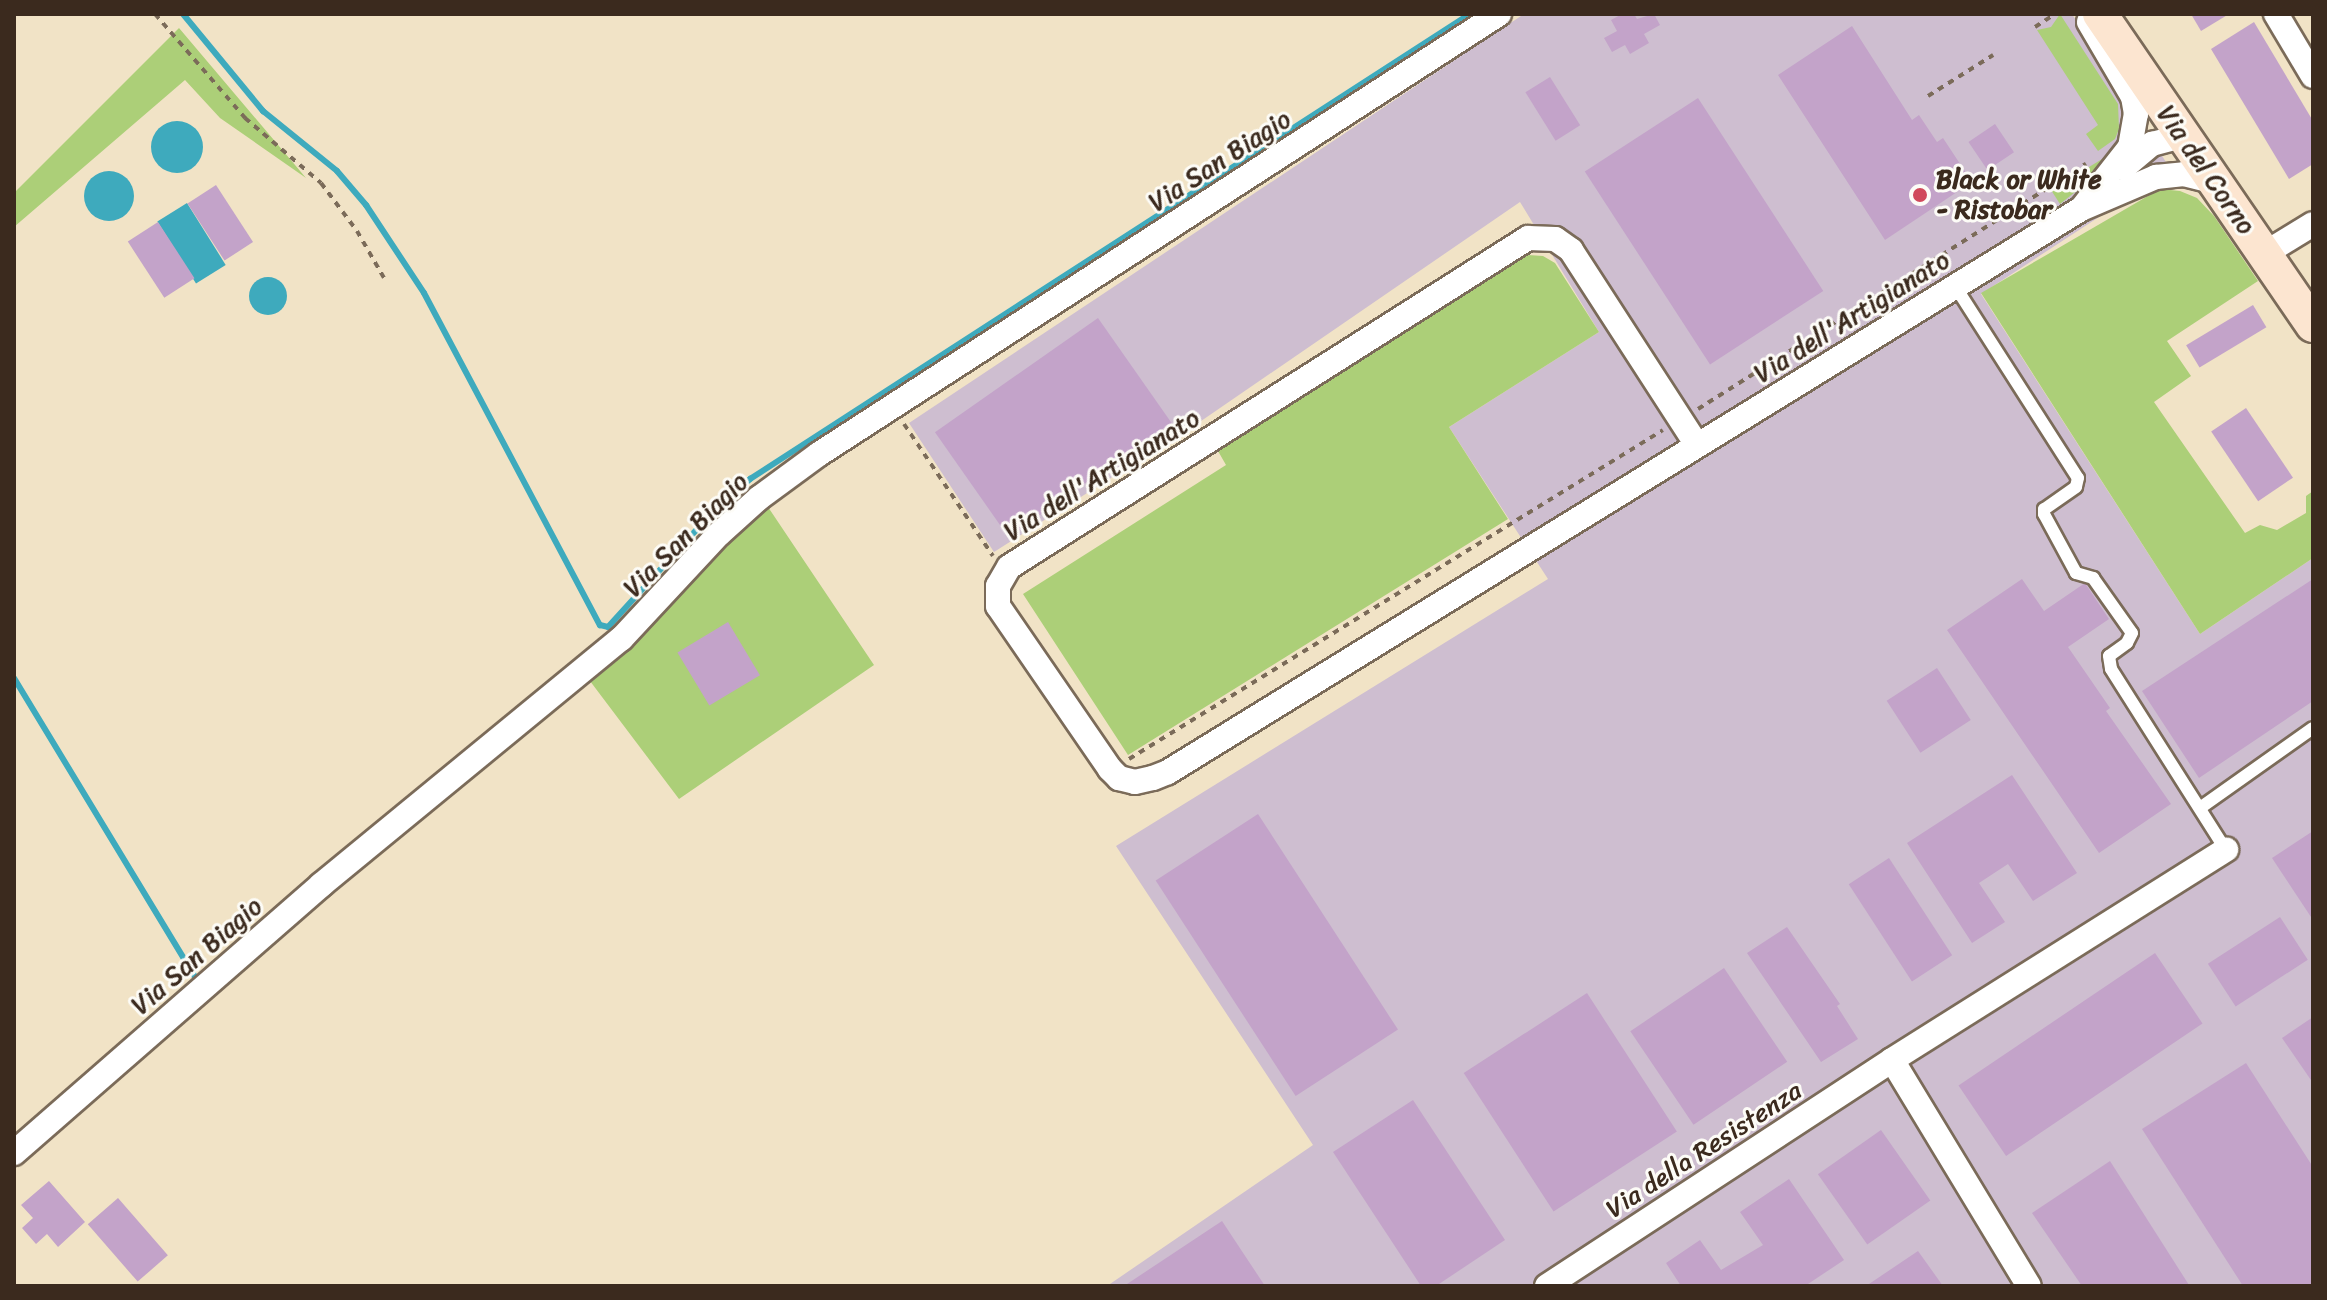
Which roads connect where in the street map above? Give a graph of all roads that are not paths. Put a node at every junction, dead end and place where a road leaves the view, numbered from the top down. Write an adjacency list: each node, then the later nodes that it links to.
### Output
1 (1499, 14): 18 (street, Via San Biagio)
2 (2089, 14): 8 (street)
3 (2100, 14): 6 (street, Via del Corno)
4 (2276, 14): 5 (street)
5 (2313, 76)
6 (2182, 136): 7 (street, Via del Corno); 8 (street)
7 (2212, 181): 8 (street, Via dell'Artigianato); 10 (street, Via del Corno)
8 (2081, 209): 11 (street, Via dell'Artigianato)
9 (2313, 224): 10 (street)
10 (2264, 254): 12 (street, Via del Corno)
11 (1955, 286): 13 (street, Via dell'Artigianato); 15 (lane)
12 (2313, 325)
13 (1697, 445): 13 (street, Via dell'Artigianato)
14 (2313, 728): 15 (lane)
15 (2200, 808): 16 (lane)
16 (2226, 850): 17 (street, Via della Resistenza)
17 (1892, 1060): 19 (street, Via della Resistenza); 20 (street)
18 (14, 1153)
19 (1547, 1286)
20 (2029, 1286)

